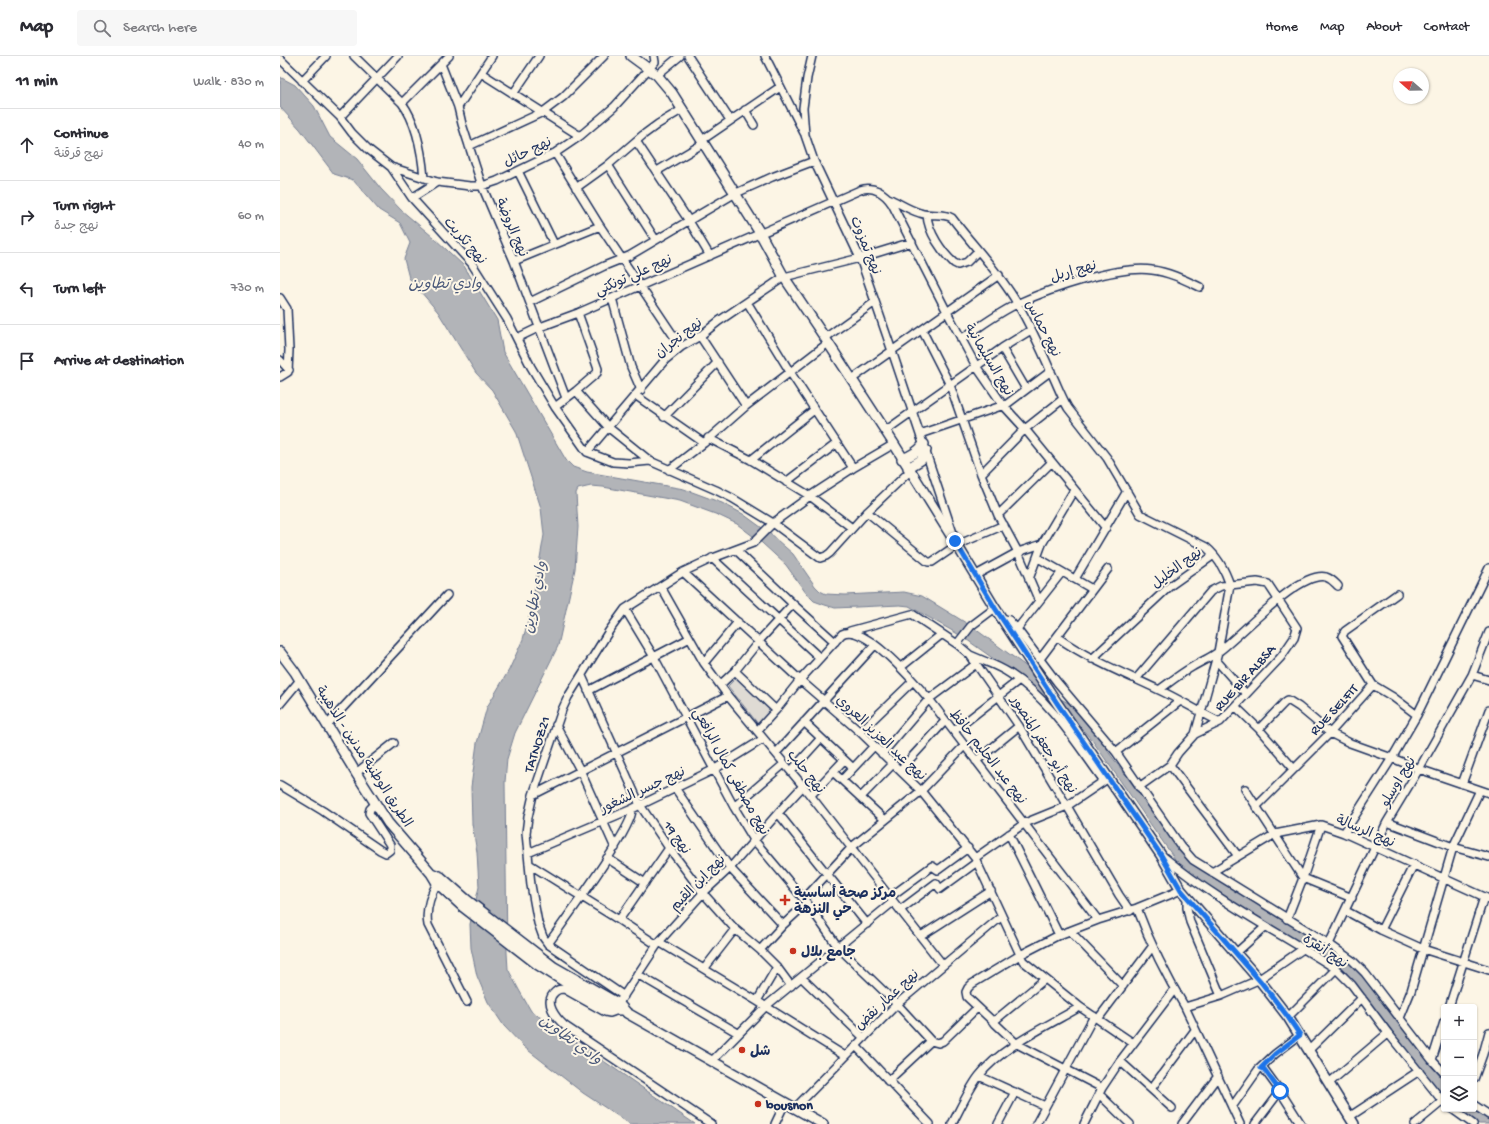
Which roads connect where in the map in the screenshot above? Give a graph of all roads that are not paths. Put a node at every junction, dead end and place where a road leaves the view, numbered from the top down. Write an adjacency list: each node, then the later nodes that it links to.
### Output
1 (326, 56): 20 (street)
2 (354, 56): 19 (street)
3 (398, 56): 19 (street)
4 (449, 56): 15 (street)
5 (492, 56): 17 (street)
6 (539, 56): 22 (street)
7 (604, 56): 27 (street)
8 (631, 56): 16 (main road)
9 (654, 56): 16 (street)
10 (680, 56): 18 (street)
11 (688, 56): 29 (street)
12 (765, 56): 21 (street)
13 (812, 56): 31 (street, نهج تمزوت)
14 (280, 57): 20 (street, نهج تكريت)
15 (441, 64): 23 (street); 24 (street, نهج الروضة)
16 (649, 70): 18 (main road); 32 (street, نهج حائل)
17 (481, 73): 22 (street); 24 (street)
18 (658, 75): 25 (main road)
19 (377, 79): 23 (street); 28 (street)
20 (302, 81): 28 (street, نهج تكريت)
21 (780, 87): 26 (street); 31 (street)
22 (513, 94): 27 (street)
23 (402, 103): 42 (street)
24 (458, 107): 35 (street, نهج الروضة)
25 (683, 110): 33 (street); 34 (main road)
26 (745, 110): 29 (street); 30 (street)
27 (544, 112): 32 (street); 35 (street)
28 (340, 117): 39 (street, نهج تكريت)
29 (730, 120): 34 (street)
30 (754, 125)
31 (805, 135): 37 (street, نهج تمزوت)
32 (580, 136): 36 (street, نهج حائل)
33 (636, 141): 38 (street); 41 (street)
34 (703, 141): 41 (street); 47 (main road)
35 (469, 146): 44 (street, نهج الروضة)
36 (555, 153): 40 (street, نهج حائل); 45 (street)
37 (814, 161): 47 (street); 50 (street, نهج تمزوت)
38 (608, 165): 45 (street); 55 (street)
39 (391, 167): 42 (street, نهج حائل); 48 (street, نهج تكريت)
40 (518, 171): 44 (street, نهج حائل); 57 (street)
41 (657, 171): 52 (street)
42 (424, 178): 43 (street, نهج حائل)
43 (437, 182): 44 (street, نهج حائل); 48 (street)
44 (482, 186): 62 (street, نهج الروضة)
45 (576, 188): 53 (street)
46 (874, 189): 49 (street, نهج السليمانية); 50 (street, نهج علي تونكتي)
47 (734, 194): 52 (street); 54 (main road)
48 (412, 198): 79 (street, نهج تكريت)
49 (888, 198): 51 (street, نهج حماس); 56 (street, نهج السليمانية)
50 (834, 202): 54 (street, نهج علي تونكتي); 60 (street, نهج تمزوت)
51 (927, 215): 58 (street, نهج حماس); 58 (street)
52 (689, 221): 55 (street); 59 (street)
53 (600, 226): 57 (street); 61 (street)
54 (760, 233): 59 (street, نهج علي تونكتي); 64 (main road)
55 (655, 239): 61 (street)
56 (912, 242): 60 (street); 73 (street, نهج السليمانية)
57 (554, 244): 62 (street)
58 (978, 251): 63 (street, نهج حماس)
59 (710, 256): 65 (street, نهج علي تونكتي)
60 (860, 258): 64 (street); 71 (street, نهج تمزوت)
61 (622, 260): 65 (street); 69 (street)
62 (514, 262): 69 (street, نهج الروضة)
63 (999, 275): 72 (street, نهج حماس); 73 (street)
64 (784, 277): 70 (street, نهج نجران); 81 (main road)
65 (640, 286): 68 (street, نهج علي تونكتي); 82 (street)
66 (1200, 287): 72 (street, نهج إربل)
67 (280, 298): 88 (street)
68 (612, 298): 74 (street, نهج علي تونكتي); 95 (street)
69 (530, 302): 75 (street, نهج الروضة)
70 (747, 302): 78 (street, نهج نجران); 90 (street)
71 (875, 302): 81 (street); 84 (street, نهج تمزوت)
72 (1018, 304): 77 (street, نهج حماس); 80 (street, نهج إربل)
73 (947, 312): 76 (street); 80 (street, نهج السليمانية)
74 (578, 313): 75 (street, نهج علي تونكتي); 96 (street)
75 (540, 327): 79 (street, نهج علي تونكتي); 98 (street, نهج الروضة)
76 (922, 330): 84 (street); 93 (street)
77 (1031, 330): 83 (street); 89 (street, نهج حماس)
78 (700, 336): 82 (street, نهج نجران); 86 (street)
79 (517, 338): 102 (street, نهج تكريت)
80 (961, 339): 87 (street, نهج السليمانية)
81 (827, 340): 90 (street); 92 (main road)
82 (681, 347): 95 (street, نهج نجران)
83 (1002, 348): 87 (street); 94 (street)
84 (892, 351): 92 (street); 104 (street, نهج تمزوت)
85 (280, 360): 88 (street)
86 (718, 362): 101 (street); 105 (street)
87 (976, 366): 93 (street); 100 (street, نهج السليمانية)
88 (289, 370): 91 (street)
89 (1051, 371): 94 (street); 99 (street, نهج حماس)
90 (790, 372): 101 (street); 103 (street)
91 (280, 376)
92 (852, 379): 109 (main road)
93 (950, 385): 104 (street); 106 (street)
94 (1026, 389): 100 (street)
95 (641, 390): 97 (street, نهج نجران)
96 (576, 391): 98 (street); 107 (street)
97 (635, 395): 105 (street); 107 (street, نهج نجران)
98 (566, 398): 102 (street)
99 (1063, 399): 108 (street); 126 (street, نهج حماس)
100 (1003, 405): 106 (street); 108 (street, نهج السليمانية)
101 (746, 406): 111 (street)
102 (555, 407): 115 (street, نهج تكريت)
103 (814, 410): 112 (street); 117 (street)
104 (912, 411): 109 (street); 110 (street, نهج تمزوت)
105 (664, 417): 111 (street)
106 (961, 419): 110 (street); 123 (street)
107 (609, 428): 115 (street, نهج نجران); 118 (street)
108 (1025, 429): 119 (street, نهج السليمانية); 123 (street)
109 (884, 431): 113 (main road)
110 (920, 434): 114 (street, نهج تمزوت)
111 (706, 441): 117 (street); 122 (street)
112 (836, 444): 120 (street); 124 (street)
113 (894, 444): 116 (main road); 120 (street)
114 (925, 447): 116 (main road); 121 (main road); 135 (street, نهج تمزوت)
115 (587, 452): 118 (street)
116 (902, 459): 121 (main road)
117 (750, 460): 124 (street)
118 (650, 461): 122 (street)
119 (1052, 462): 125 (street, نهج السليمانية); 130 (street)
120 (853, 468): 127 (street)
121 (909, 469): 128 (street); 135 (main road)
122 (669, 470): 131 (street)
123 (981, 474): 130 (street)
124 (786, 482): 127 (street)
125 (1074, 490): 134 (street, نهج السليمانية); 136 (street)
126 (1127, 491): 129 (street, نهج حماس); 134 (street)
127 (810, 496): 131 (street); 133 (street)
128 (866, 512): 133 (street); 135 (street)
129 (1140, 514): 139 (street, نهج الخليل)
130 (998, 515): 132 (street)
131 (773, 523): 133 (street); 137 (street, TATNOZ21)
132 (1004, 525): 135 (street); 138 (street)
133 (852, 528)
134 (1106, 528): 148 (street)
135 (956, 543): 146 (main road)
136 (1042, 544): 138 (street); 141 (street)
137 (736, 550): 140 (street, TATNOZ21); 157 (street)
138 (1018, 552): 146 (street); 147 (street)
139 (1214, 555): 149 (street); 179 (street, نهج الخليل)
140 (712, 558): 144 (street, TATNOZ21); 161 (street)
141 (1038, 558): 145 (street); 147 (street)
142 (1489, 568): 208 (street)
143 (1108, 569): 152 (street)
144 (684, 572): 151 (street, TATNOZ21); 162 (street, نهج عبد العزيز العروي)
145 (1062, 572): 148 (street); 155 (street)
146 (976, 575): 158 (main road)
147 (1029, 579): 155 (street)
148 (1075, 579): 152 (street)
149 (1230, 585): 156 (street, RUE BIR ALBSA); 174 (street); 187 (street, RUE BIR ALBSA)
150 (1338, 586): 156 (street)
151 (661, 587): 159 (street, TATNOZ21); 168 (street, نهج حلب)
152 (1092, 589): 167 (street)
153 (1397, 594): 194 (street, RUE SELFIT)
154 (447, 595): 213 (street)
155 (1039, 601): 163 (street)
156 (1278, 601): 174 (street); 197 (street, RUE BIR ALBSA)
157 (792, 604): 161 (street); 170 (street)
158 (995, 608): 160 (main road); 171 (street)
159 (625, 609): 176 (street, نهج مصطفى كمال الرافعي); 186 (street, TATNOZ21)
160 (1002, 619): 163 (street); 246 (main road)
161 (778, 620): 169 (street); 177 (street)
162 (738, 622): 169 (street, نهج عبد العزيز العروي); 181 (street)
163 (1017, 629): 178 (street)
164 (1489, 632): 185 (street, نهج اوسلو)
165 (843, 633): 166 (street, نهج أبو جعفر المنصور); 170 (street); 172 (street, نهج عبد الحليم حافظ)
166 (942, 634): 171 (street, نهج أبو جعفر المنصور); 183 (street)
167 (1057, 637): 178 (street); 179 (street)
168 (690, 638): 176 (street); 181 (street, نهج حلب)
169 (759, 641): 184 (street); 189 (street, نهج عبد العزيز العروي)
170 (836, 642): 177 (street)
171 (957, 644): 175 (street, نهج أبو جعفر المنصور)
172 (875, 645): 183 (street, نهج عبد الحليم حافظ); 201 (street)
173 (280, 652): 188 (main road, الطريق الوطنية مدنين - الذهيبة)
174 (1218, 652): 180 (street); 196 (street)
175 (970, 655): 182 (street, نهج أبو جعفر المنصور); 190 (street)
176 (654, 657): 195 (street); 209 (street, نهج مصطفى كمال الرافعي)
177 (820, 658): 189 (street)
178 (1040, 659): 227 (street)
179 (1092, 659): 187 (street)
180 (1216, 660): 197 (street); 207 (street)
181 (704, 663): 193 (street, نهج حلب)
182 (976, 664): 199 (street, نهج أبو جعفر المنصور); 200 (street)
183 (900, 667): 192 (street, نهج عبد الحليم حافظ)
184 (736, 671): 193 (street); 205 (street)
185 (1472, 675): 191 (street); 242 (street, نهج اوسلو)
186 (582, 676): 195 (street, نهج 19); 214 (street, TATNOZ21)
187 (1136, 679): 196 (street)
188 (300, 680): 203 (street); 213 (main road, الطريق الوطنية مدنين - الذهيبة)
189 (800, 680): 201 (street, نهج عبد العزيز العروي); 205 (street)
190 (1019, 680): 199 (street); 246 (street)
191 (1489, 680)
192 (913, 681): 200 (street, نهج عبد الحليم حافظ); 219 (street)
193 (720, 685): 198 (street, نهج حلب)
194 (1373, 685): 208 (street); 220 (street, RUE SELFIT)
195 (588, 690): 228 (street, نهج 19)
196 (1159, 690): 202 (street)
197 (1246, 694): 204 (street, RUE BIR ALBSA)
198 (728, 696): 209 (street); 217 (street, نهج حلب)
199 (999, 696): 215 (street, نهج أبو جعفر المنصور); 218 (street)
200 (929, 699): 210 (street, نهج عبد الحليم حافظ); 230 (street)
201 (824, 701): 211 (street); 219 (street, نهج عبد العزيز العروي)
202 (1180, 701): 207 (street); 227 (street)
203 (280, 704)
204 (1235, 706): 212 (street, RUE BIR ALBSA); 216 (street)
205 (776, 710): 217 (street)
206 (1489, 710): 248 (street)
207 (1201, 713): 212 (street); 221 (street)
208 (1417, 715): 231 (street)
209 (687, 718): 228 (street); 238 (street, نهج مصطفى كمال الرافعي)
210 (945, 721): 218 (street, نهج عبد الحليم حافظ); 241 (street)
211 (804, 722): 222 (street); 229 (street)
212 (1220, 722): 221 (street, RUE BIR ALBSA)
213 (327, 725): 245 (main road, الطريق الوطنية مدنين - الذهيبة)
214 (556, 725): 240 (street); 257 (street, TATNOZ21)
215 (1019, 726): 233 (street); 263 (street, نهج أبو جعفر المنصور)
216 (1259, 729): 220 (street); 239 (street)
217 (757, 731): 223 (street, نهج حلب)
218 (954, 731): 226 (street, نهج عبد الحليم حافظ)
219 (860, 732): 225 (street, نهج عبد العزيز العروي)
220 (1330, 733): 231 (street); 239 (street, RUE SELFIT)
221 (1195, 734): 236 (street, RUE BIR ALBSA)
222 (822, 738): 232 (street); 243 (street)
223 (763, 739): 229 (street, نهج حلب); 238 (street, نهج جسر الشغور)
224 (394, 743): 245 (street)
225 (874, 746): 230 (street, نهج عبد العزيز العروي); 237 (street)
226 (964, 746): 233 (street, نهج عبد الحليم حافظ); 255 (street)
227 (1116, 752): 251 (street)
228 (618, 753): 240 (street); 261 (street, نهج 19)
229 (776, 753): 234 (street, نهج حلب)
230 (882, 754): 235 (street, نهج عبد العزيز العروي)
231 (1392, 758): 242 (street); 272 (street)
232 (844, 760): 237 (street); 244 (street)
233 (976, 761): 270 (street, نهج عبد الحليم حافظ)
234 (784, 764): 243 (street, نهج حلب); 262 (street)
235 (893, 764): 241 (street, نهج عبد العزيز العروي); 259 (street)
236 (1170, 765): 251 (street, RUE BIR ALBSA); 284 (street)
237 (853, 768): 247 (street)
238 (715, 769): 252 (street, نهج جسر الشغور); 262 (street, نهج مصطفى كمال الرافعي)
239 (1294, 769): 264 (street, RUE SELFIT)
240 (580, 770): 257 (street); 268 (street)
241 (900, 770): 255 (street, نهج عبد العزيز العروي)
242 (1419, 770): 248 (street); 269 (street, نهج اوسلو)
243 (791, 771): 250 (street, نهج حلب)
244 (833, 772): 247 (street); 258 (street)
245 (356, 773): 260 (main road, الطريق الوطنية مدنين - الذهيبة)
246 (1106, 779): 263 (street); 283 (main road)
247 (842, 780): 259 (street)
248 (1462, 784): 254 (street)
249 (280, 786): 260 (street)
250 (803, 786): 258 (street, نهج حلب); 266 (street, نهج ابن القيم)
251 (1139, 787): 291 (street)
252 (675, 788): 261 (street, نهج جسر الشغور); 290 (street)
253 (1245, 790): 264 (street)
254 (1480, 790): 256 (street); 278 (street)
255 (921, 791): 267 (street); 281 (street, نهج عبد العزيز العروي)
256 (1489, 793)
257 (533, 795): 282 (street, TATNOZ21)
258 (811, 796): 276 (street, نهج حلب)
259 (861, 797): 267 (street)
260 (375, 804): 292 (main road, الطريق الوطنية مدنين - الذهيبة)
261 (640, 805): 265 (street, نهج جسر الشغور); 280 (street, نهج 19)
262 (734, 806): 275 (street, نهج مصطفى كمال الرافعي)
263 (1068, 806): 270 (street); 307 (street, نهج أبو جعفر المنصور)
264 (1256, 807): 274 (street)
265 (632, 809): 268 (street, نهج جسر الشغور); 279 (street)
266 (778, 813): 275 (street, نهج ابن القيم); 293 (street)
267 (884, 820): 276 (street)
268 (602, 821): 279 (street); 282 (street, نهج جسر الشغور)
269 (1387, 822): 277 (street, نهج اوسلو); 278 (street)
270 (1025, 823): 273 (street); 313 (street, نهج عبد الحليم حافظ)
271 (1321, 825): 272 (street, نهج الرسالة); 274 (street, نهج الرسالة); 294 (street)
272 (1344, 833): 277 (street, نهج الرسالة)
273 (1009, 834): 287 (street); 320 (street)
274 (1275, 834): 284 (street, نهج الرسالة); 294 (street)
275 (754, 840): 290 (street, نهج ابن القيم); 305 (street, نهج مصطفى كمال الرافعي)
276 (852, 847): 293 (street); 304 (street, نهج حلب)
277 (1375, 847): 289 (street, نهج الرسالة); 302 (street, نهج اوسلو)
278 (1453, 847): 285 (street); 295 (street)
279 (615, 848): 286 (street)
280 (669, 848): 297 (street); 299 (street, نهج 19)
281 (968, 848): 287 (street, نهج عبد العزيز العروي); 304 (street)
282 (528, 853): 288 (street, TATNOZ21)
283 (1161, 855): 300 (main road); 316 (street, نهج أنقرة)
284 (1238, 856): 291 (street, نهج الرسالة)
285 (1489, 857)
286 (607, 858): 297 (street); 301 (street)
287 (976, 860): 298 (street, نهج عبد العزيز العروي); 308 (street)
288 (529, 864): 301 (street); 323 (street, TATNOZ21)
289 (1414, 864): 295 (street, نهج الرسالة); 318 (street)
290 (730, 868): 299 (street, نهج ابن القيم); 315 (street)
291 (1212, 872): 311 (street)
292 (431, 873): 296 (main road, الطريق الوطنية مدنين - الذهيبة); 306 (main road, الطريق الوطنية مدنين - الذهيبة)
293 (827, 874): 305 (street); 314 (street)
294 (1303, 878): 302 (street); 311 (street)
295 (1444, 878): 303 (street, نهج الرسالة); 328 (street)
296 (437, 883): 306 (main road, الطريق الوطنية مدنين - الذهيبة); 349 (street)
297 (646, 883): 312 (street)
298 (991, 891): 310 (street, نهج عبد العزيز العروي); 321 (street)
299 (703, 893): 317 (street, نهج 19); 322 (street, نهج ابن القيم)
300 (1184, 894): 307 (street); 330 (main road); 346 (street)
301 (582, 897): 312 (street); 323 (street)
302 (1352, 898): 309 (street, نهج اوسلو)
303 (1486, 898): 332 (street)
304 (892, 899): 308 (street, نهج حلب); 314 (street)
305 (805, 901): 315 (street); 325 (street, نهج مصطفى كمال الرافعي)
306 (465, 904): 355 (main road, الطريق الوطنية مدنين - الذهيبة)
307 (1134, 909): 313 (street); 326 (street, نهج أبو جعفر المنصور)
308 (900, 910): 321 (street, نهج حلب)
309 (1346, 911): 318 (street); 324 (street, نهج اوسلو)
310 (1002, 916): 331 (street, نهج عبد العزيز العروي); 333 (street, نهج عمار نقض)
311 (1287, 918): 324 (street)
312 (619, 920): 322 (street)
313 (1098, 920): 319 (street)
314 (866, 924): 325 (street)
315 (783, 925): 329 (street)
316 (1265, 927): 327 (street, نهج أنقرة); 330 (street)
317 (735, 929): 329 (street, نهج 19); 335 (street)
318 (1381, 930): 328 (street)
319 (1070, 931): 320 (street); 343 (street)
320 (1059, 935): 331 (street)
321 (921, 936): 333 (street, نهج حلب)
322 (658, 943): 335 (street); 338 (street, نهج ابن القيم)
323 (548, 944): 345 (street)
324 (1329, 944): 359 (street)
325 (838, 947): 339 (street); 350 (street, نهج مصطفى كمال الرافعي)
326 (1152, 947): 343 (street); 344 (street, نهج أبو جعفر المنصور)
327 (1304, 949): 336 (street, نهج أنقرة); 341 (street)
328 (1423, 949): 332 (street); 359 (street)
329 (760, 950): 334 (street, نهج 19)
330 (1236, 953): 341 (main road)
331 (1020, 955): 340 (street, نهج عبد العزيز العروي); 356 (street)
332 (1463, 962): 337 (street); 351 (street)
333 (943, 965): 350 (street, نهج عمار نقض)
334 (777, 967): 342 (street, نهج 19); 348 (street)
335 (704, 969): 348 (street)
336 (1336, 969): 347 (street, نهج أنقرة); 357 (street)
337 (1489, 970)
338 (637, 974): 345 (street, نهج ابن القيم); 364 (street)
339 (802, 978): 342 (street); 367 (street)
340 (1045, 980): 353 (street, نهج عبد العزيز العروي); 360 (street)
341 (1258, 980): 346 (street); 357 (main road)
342 (791, 986): 352 (street)
343 (1123, 986): 358 (street)
344 (1174, 990): 354 (street, نهج أبو جعفر المنصور); 369 (street)
345 (624, 996): 355 (street, نهج ابن القيم)
346 (1221, 996): 354 (street)
347 (1362, 998): 365 (street, نهج أنقرة); 372 (street)
348 (757, 1001): 352 (street)
349 (467, 1002)
350 (897, 1004): 367 (street, نهج عمار نقض); 368 (street, نهج مصطفى كمال الرافعي)
351 (1450, 1004)
352 (766, 1006): 364 (street); 374 (street)
353 (1080, 1007): 358 (street, نهج عبد العزيز العروي); 370 (street)
354 (1185, 1007): 361 (street, نهج أبو جعفر المنصور)
355 (619, 1008): 375 (main road, الطريق الوطنية مدنين - الذهيبة); 402 (street)
356 (977, 1008): 360 (street); 368 (street)
357 (1288, 1017): 366 (main road)
358 (1096, 1018): 369 (street, نهج عبد العزيز العروي); 379 (street)
359 (1400, 1018): 376 (street)
360 (993, 1022): 370 (street)
361 (1195, 1030): 383 (street, نهج أبو جعفر المنصور); 387 (street)
362 (1441, 1032): 376 (street)
363 (1489, 1032): 373 (street)
364 (738, 1033): 375 (street)
365 (1388, 1033): 381 (street, نهج أنقرة); 386 (street)
366 (1300, 1035): 372 (main road); 378 (street)
367 (864, 1038): 371 (street, نهج عمار نقض)
368 (931, 1041): 385 (street)
369 (1133, 1043): 377 (street)
370 (1017, 1044): 379 (street); 382 (street)
371 (856, 1046): 374 (street, نهج عمار نقض); 385 (street)
372 (1309, 1050): 386 (main road)
373 (1486, 1055): 384 (street)
374 (845, 1056): 397 (street, نهج عمار نقض)
375 (712, 1060): 392 (main road, الطريق الوطنية مدنين - الذهيبة)
376 (1432, 1060): 380 (street)
377 (1120, 1061): 387 (street); 388 (street)
378 (1261, 1068): 389 (street); 395 (street)
379 (1064, 1069): 388 (street); 394 (street)
380 (1441, 1070)
381 (1419, 1071): 391 (street, نهج أنقرة); 401 (street)
382 (979, 1076): 390 (street); 406 (street)
383 (1218, 1076): 395 (street, نهج أبو جعفر المنصور); 411 (street)
384 (1476, 1076)
385 (888, 1081): 405 (street)
386 (1329, 1083): 401 (main road)
387 (1151, 1089): 398 (street)
388 (1101, 1091): 409 (street); 410 (street)
389 (1280, 1091): 413 (street); 414 (street)
390 (1015, 1092): 394 (street); 407 (street)
391 (1441, 1098)
392 (785, 1102): 397 (main road, الطريق الوطنية مدنين - الذهيبة); 403 (street)
393 (1441, 1103): 415 (street)
394 (1044, 1106): 408 (street)
395 (1232, 1107): 412 (street, نهج أبو جعفر المنصور)
396 (1477, 1107): 400 (street)
397 (795, 1108): 404 (main road, الطريق الوطنية مدنين - الذهيبة)
398 (1172, 1108)
399 (1456, 1112): 416 (street)
400 (1489, 1115)
401 (1351, 1120)
402 (711, 1124)
403 (774, 1124)
404 (823, 1124)
405 (930, 1124)
406 (952, 1124)
407 (998, 1124)
408 (1036, 1124)
409 (1084, 1124)
410 (1130, 1124)
411 (1182, 1124)
412 (1240, 1124)
413 (1255, 1124)
414 (1301, 1124)
415 (1415, 1124)
416 (1473, 1124)

